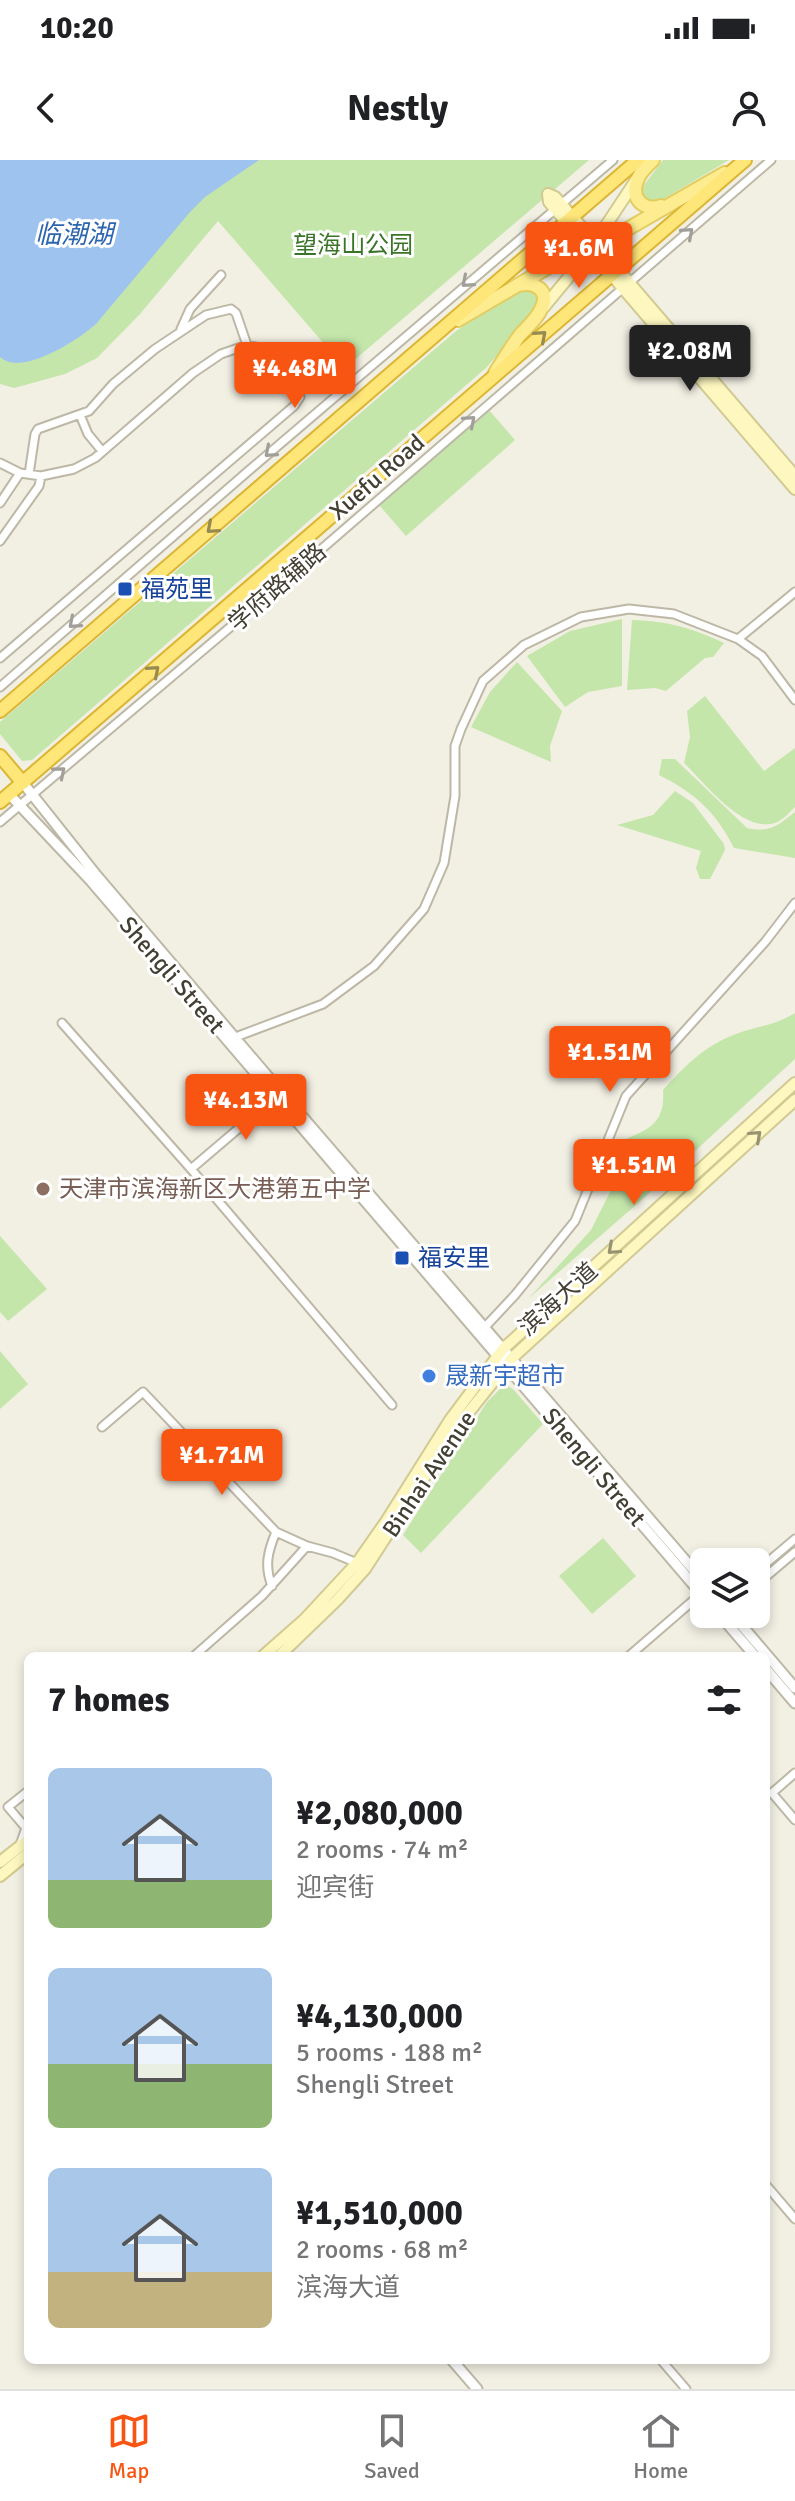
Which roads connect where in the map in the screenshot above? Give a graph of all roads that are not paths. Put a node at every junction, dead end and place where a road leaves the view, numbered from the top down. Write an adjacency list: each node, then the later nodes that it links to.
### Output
1 (613, 160): 8 (street)
2 (638, 160): 9 (highway)
3 (653, 160): 6 (main road)
4 (771, 160): 14 (street, 学府路辅路, one-way to 4)
5 (742, 163): 7 (main road); 11 (highway, Xuefu Road)
6 (637, 179): 7 (main road); 10 (main road)
7 (677, 200): 10 (main road)
8 (558, 207): 9 (main road); 32 (street, one-way to 32)
9 (569, 219): 10 (main road); 17 (highway)
10 (592, 246): 11 (main road); 13 (main road); 15 (main road)
11 (615, 272): 14 (main road); 19 (highway, Xuefu Road, one-way to 11)
12 (221, 275): 16 (street)
13 (516, 285): 15 (main road); 17 (main road)
14 (626, 286): 25 (main road); 26 (main road); 38 (street, 学府路辅路, one-way to 14)
15 (542, 309): 19 (main road)
16 (180, 331): 18 (street); 20 (street)
17 (440, 331): 34 (highway, one-way to 34)
18 (247, 345): 21 (street); 31 (street)
19 (491, 379): 36 (highway, Xuefu Road, one-way to 19)
20 (80, 415): 21 (street); 23 (street)
21 (102, 451): 24 (street)
22 (0, 463): 23 (street)
23 (24, 474): 24 (street); 27 (street)
24 (41, 476): 28 (street)
25 (795, 476)
26 (795, 489)
27 (0, 503)
28 (0, 541)
29 (795, 592): 30 (street)
30 (738, 639): 33 (street); 44 (street)
31 (0, 658)
32 (0, 687)
33 (795, 700)
34 (0, 711)
35 (0, 756): 36 (highway)
36 (23, 783): 38 (street, Shengli Street); 39 (highway, Xuefu Road)
37 (0, 784): 39 (highway)
38 (32, 795): 40 (street, 学府路辅路); 44 (street, Shengli Street)
39 (5, 798): 40 (street, Shengli Street)
40 (21, 804): 41 (street, 学府路辅路); 44 (street, Shengli Street)
41 (0, 822)
42 (795, 903): 49 (street)
43 (62, 1023): 48 (street)
44 (231, 1039): 46 (street, Shengli Street)
45 (795, 1083): 50 (main road, 滨海大道, one-way to 50)
46 (279, 1095): 48 (street); 49 (street, Shengli Street); 50 (street, Shengli Street)
47 (795, 1100): 51 (main road, Binhai Avenue, one-way to 47)
48 (191, 1169): 52 (street)
49 (485, 1327): 50 (street, Shengli Street)
50 (501, 1352): 51 (street, Shengli Street); 60 (main road, 滨海大道)
51 (510, 1362): 54 (street, Shengli Street); 70 (main road, Binhai Avenue)
52 (392, 1405)
53 (102, 1427): 55 (street)
54 (596, 1463): 61 (street, Shengli Street); 63 (street, Shengli Street)
55 (276, 1532): 57 (street); 64 (street)
56 (795, 1540): 59 (street)
57 (307, 1546): 60 (street); 64 (street)
58 (795, 1552): 62 (street)
59 (770, 1561)
60 (357, 1563): 69 (main road, 滨海大道)
61 (690, 1567)
62 (770, 1573)
63 (690, 1578)
64 (272, 1586): 68 (street)
65 (690, 1605): 71 (street)
66 (732, 1628): 72 (street)
67 (744, 1628): 73 (street)
68 (198, 1652)
69 (268, 1652)
70 (283, 1652)
71 (634, 1652)
72 (752, 1652)
73 (764, 1652)
74 (770, 1659): 76 (street)
75 (770, 1674): 77 (street)
76 (795, 1688)
77 (795, 1703)
78 (795, 1773): 80 (street)
79 (24, 1794): 81 (street)
80 (795, 1820)
81 (24, 1826)
82 (24, 1852): 84 (main road)
83 (24, 1853): 85 (main road)
84 (0, 1862)
85 (0, 1876)
86 (770, 2190): 87 (street)
87 (795, 2219)
88 (455, 2364): 90 (street)
89 (664, 2364): 91 (street)
90 (477, 2389)
91 (686, 2389)

